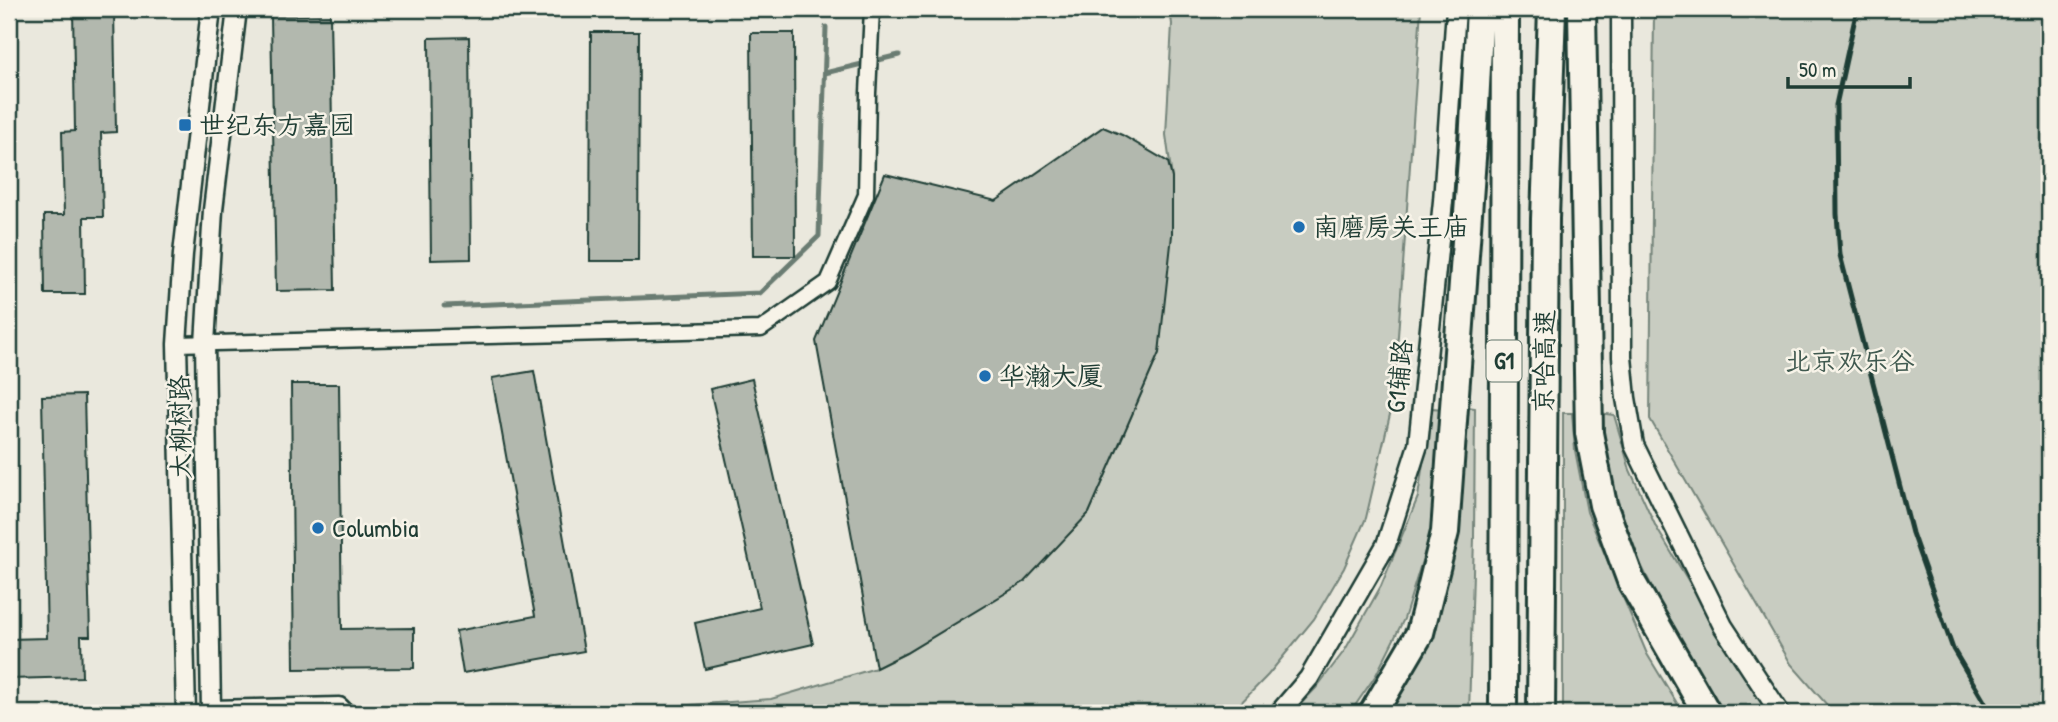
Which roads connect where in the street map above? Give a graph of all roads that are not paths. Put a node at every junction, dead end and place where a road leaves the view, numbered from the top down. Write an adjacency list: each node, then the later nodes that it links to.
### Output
1 (211, 9): 10 (street, 大柳树路)
2 (237, 9): 11 (street, 大柳树路)
3 (872, 9): 11 (street)
4 (1456, 9): 15 (street, G1辅路)
5 (1480, 9): 16 (highway)
6 (1505, 9): 17 (highway, 京哈高速 / G1)
7 (1552, 9): 18 (highway, 京哈高速 / G1)
8 (1582, 9): 19 (highway)
9 (1620, 9): 20 (street)
10 (177, 344): 11 (street); 13 (street, 大柳树路)
11 (205, 344): 12 (street, 大柳树路)
12 (211, 710): 13 (street); 14 (street)
13 (186, 712)
14 (345, 713)
15 (1279, 713)
16 (1373, 713)
17 (1503, 713)
18 (1541, 713)
19 (1707, 713)
20 (1780, 713)

